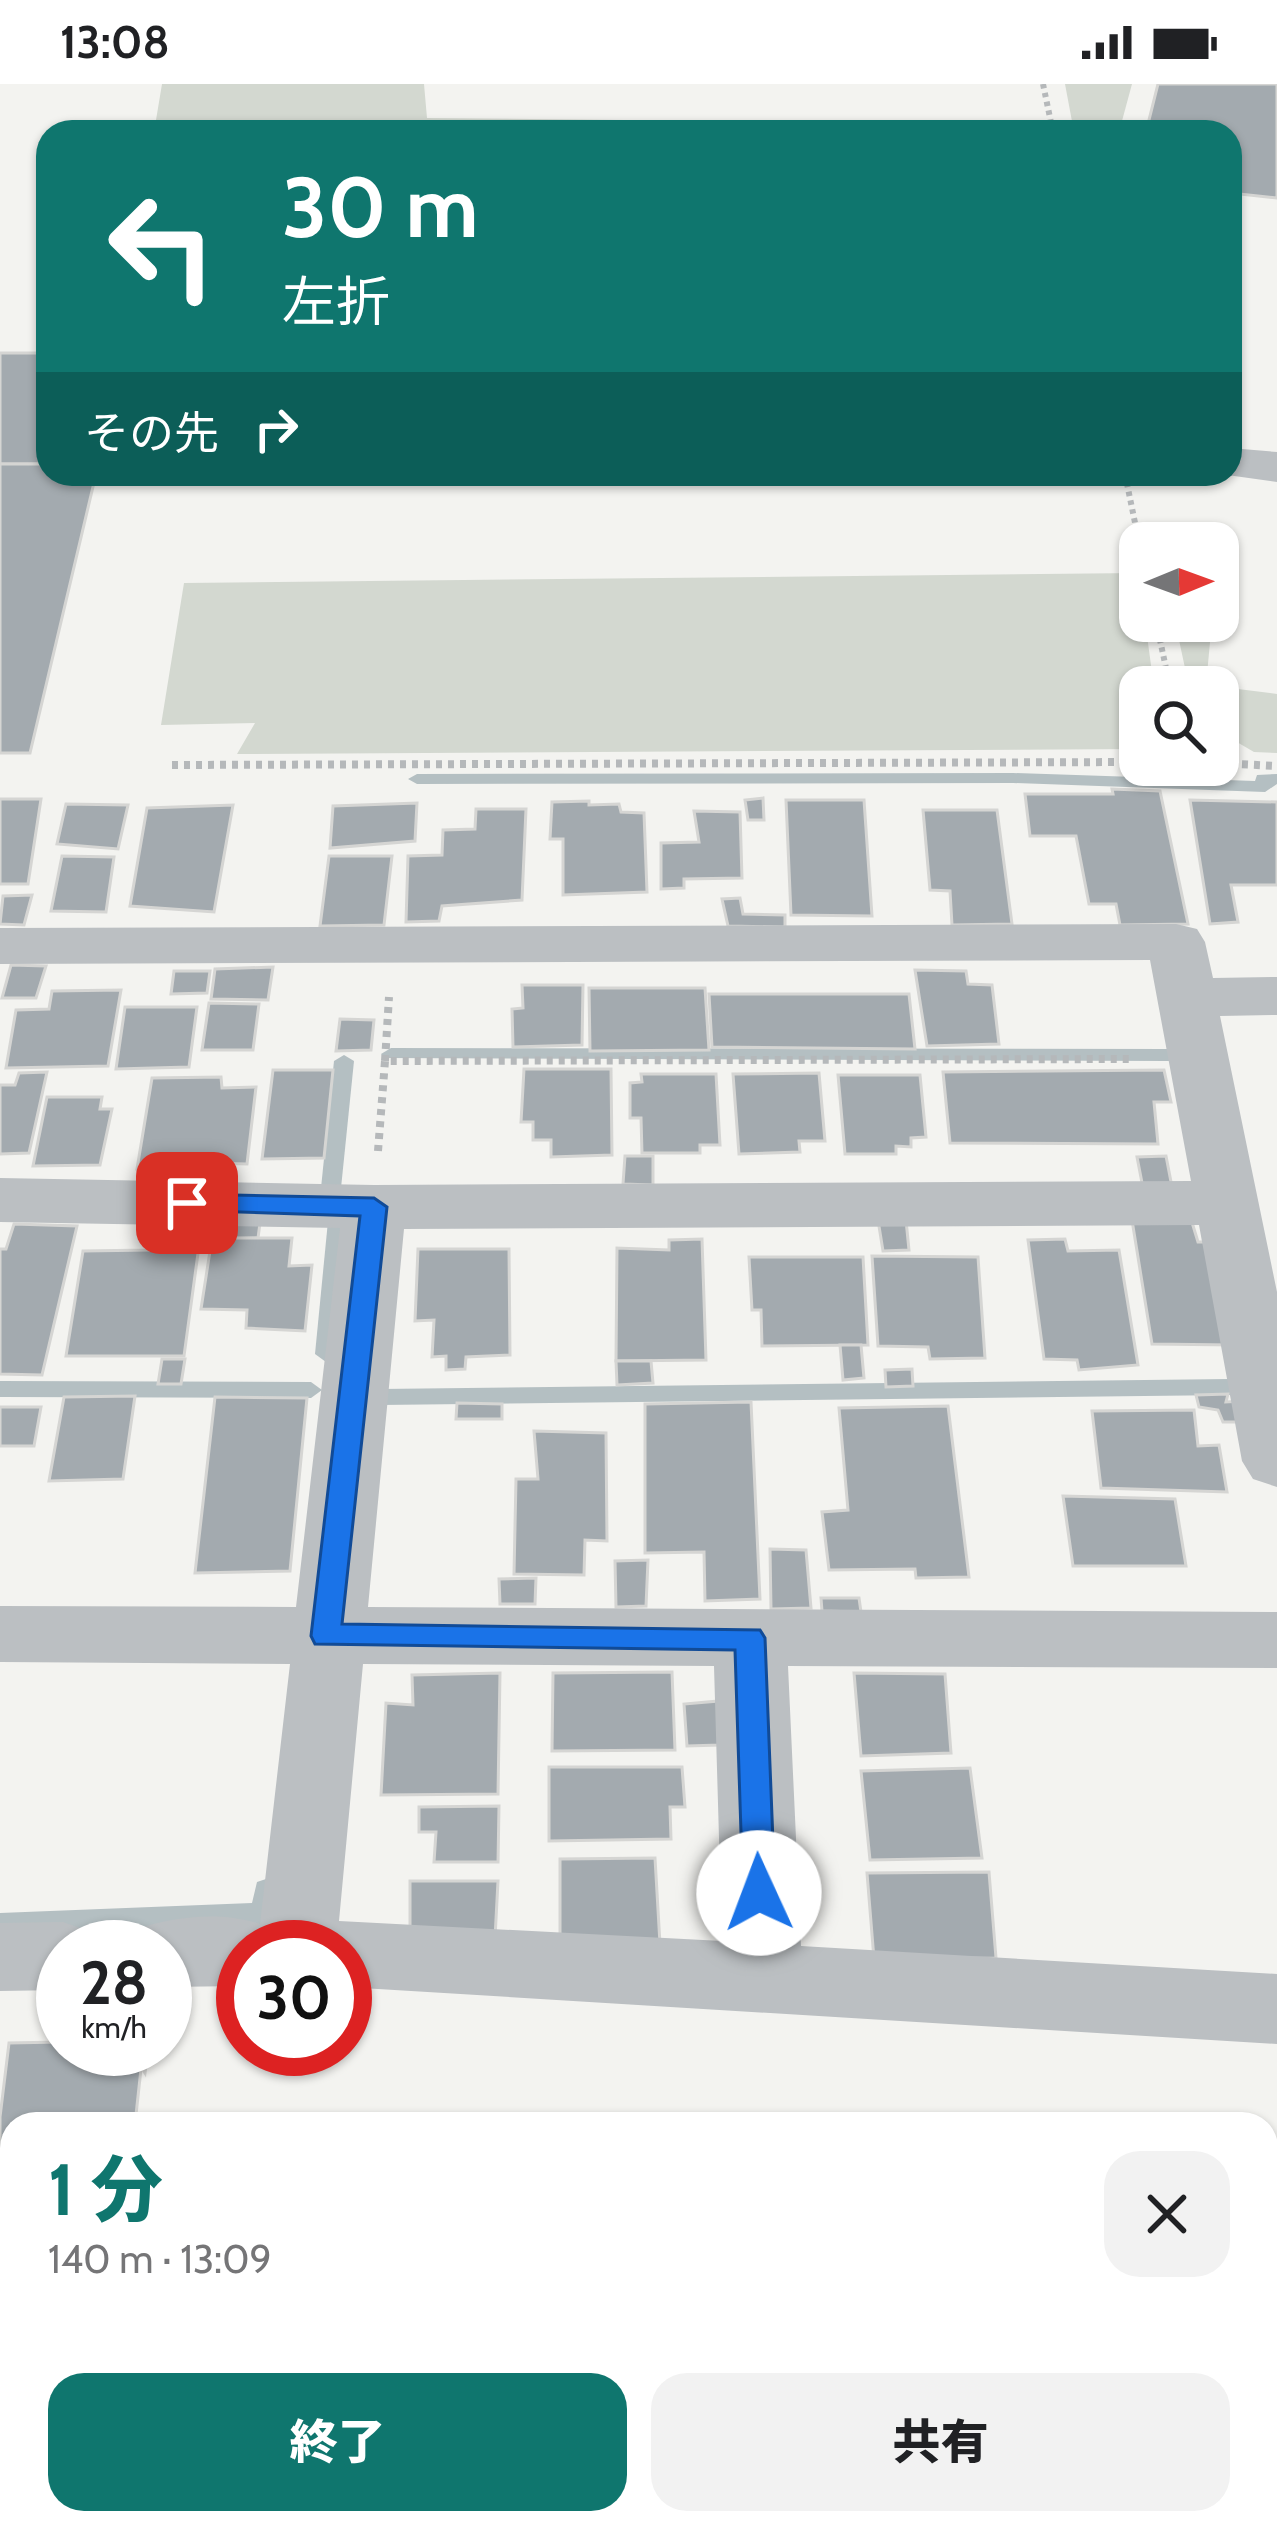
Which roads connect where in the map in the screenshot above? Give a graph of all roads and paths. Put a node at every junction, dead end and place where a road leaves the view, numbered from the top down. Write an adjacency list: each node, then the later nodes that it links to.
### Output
1 (1042, 84): 2 (path)
2 (1050, 120)
3 (1242, 463): 4 (street)
4 (1277, 467)
5 (1127, 486): 6 (path)
6 (1135, 522)
7 (1119, 762): 9 (path)
8 (1239, 764): 10 (path)
9 (172, 765)
10 (1277, 766)
11 (0, 946): 13 (street)
12 (1277, 996): 13 (street)
13 (1189, 997): 14 (street)
14 (1201, 1059): 16 (street); 17 (path)
15 (0, 1200): 17 (street)
16 (1227, 1203): 17 (street); 18 (street)
17 (374, 1207): 20 (street)
18 (1277, 1461)
19 (0, 1634): 20 (street)
20 (326, 1636): 21 (street); 23 (street)
21 (750, 1638): 22 (street); 27 (street)
22 (1277, 1640)
23 (300, 1920)
24 (372, 1955): 27 (street)
25 (36, 1956): 26 (street)
26 (0, 1957)
27 (763, 1978): 28 (street)
28 (1277, 2009)

